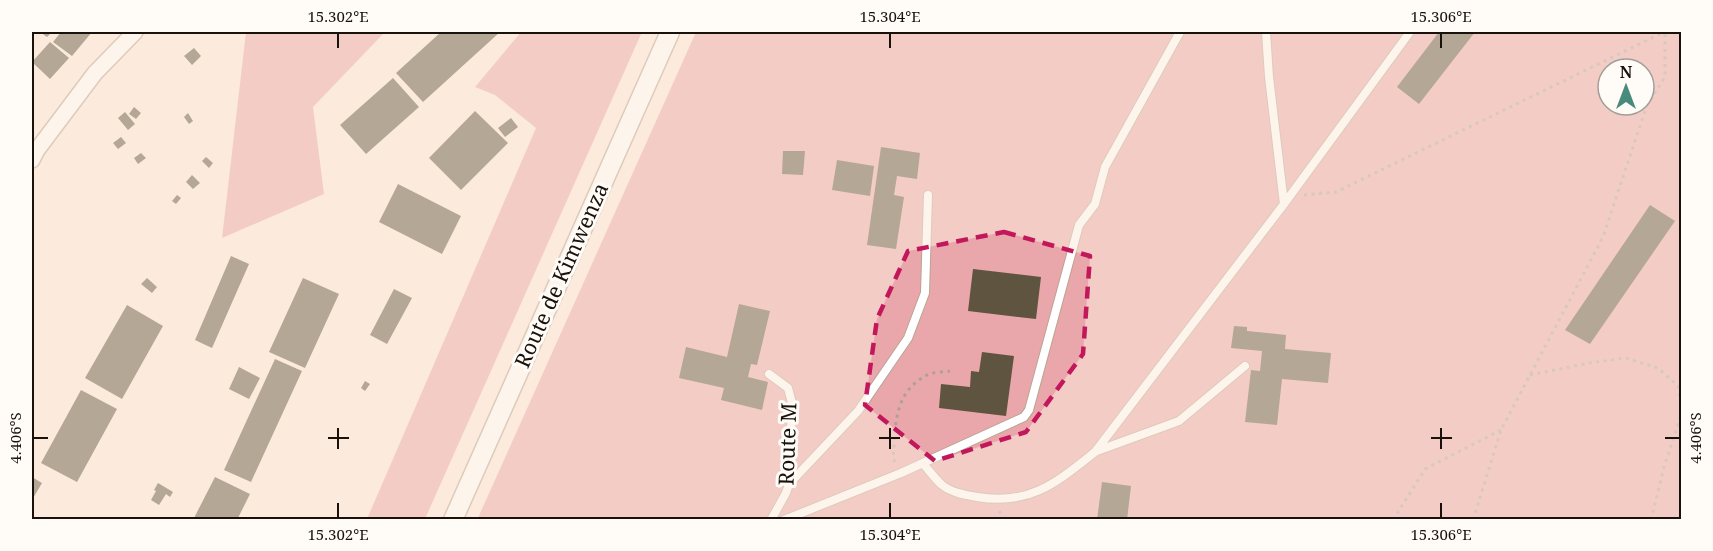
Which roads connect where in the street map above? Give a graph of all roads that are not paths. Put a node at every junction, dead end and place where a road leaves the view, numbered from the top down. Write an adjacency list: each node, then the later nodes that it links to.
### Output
1 (135, 32): 6 (street)
2 (670, 32): 14 (street, Route de Kimwenza)
3 (1180, 32): 12 (lane)
4 (1266, 32): 8 (lane)
5 (1410, 32): 8 (lane)
6 (32, 160)
7 (928, 195): 13 (lane)
8 (1284, 204): 11 (lane)
9 (1245, 366): 11 (lane)
10 (769, 374): 13 (lane, Route M)
11 (1095, 452): 12 (lane)
12 (923, 464): 16 (lane)
13 (789, 484): 15 (lane, Route M)
14 (453, 519)
15 (771, 519)
16 (784, 519)

